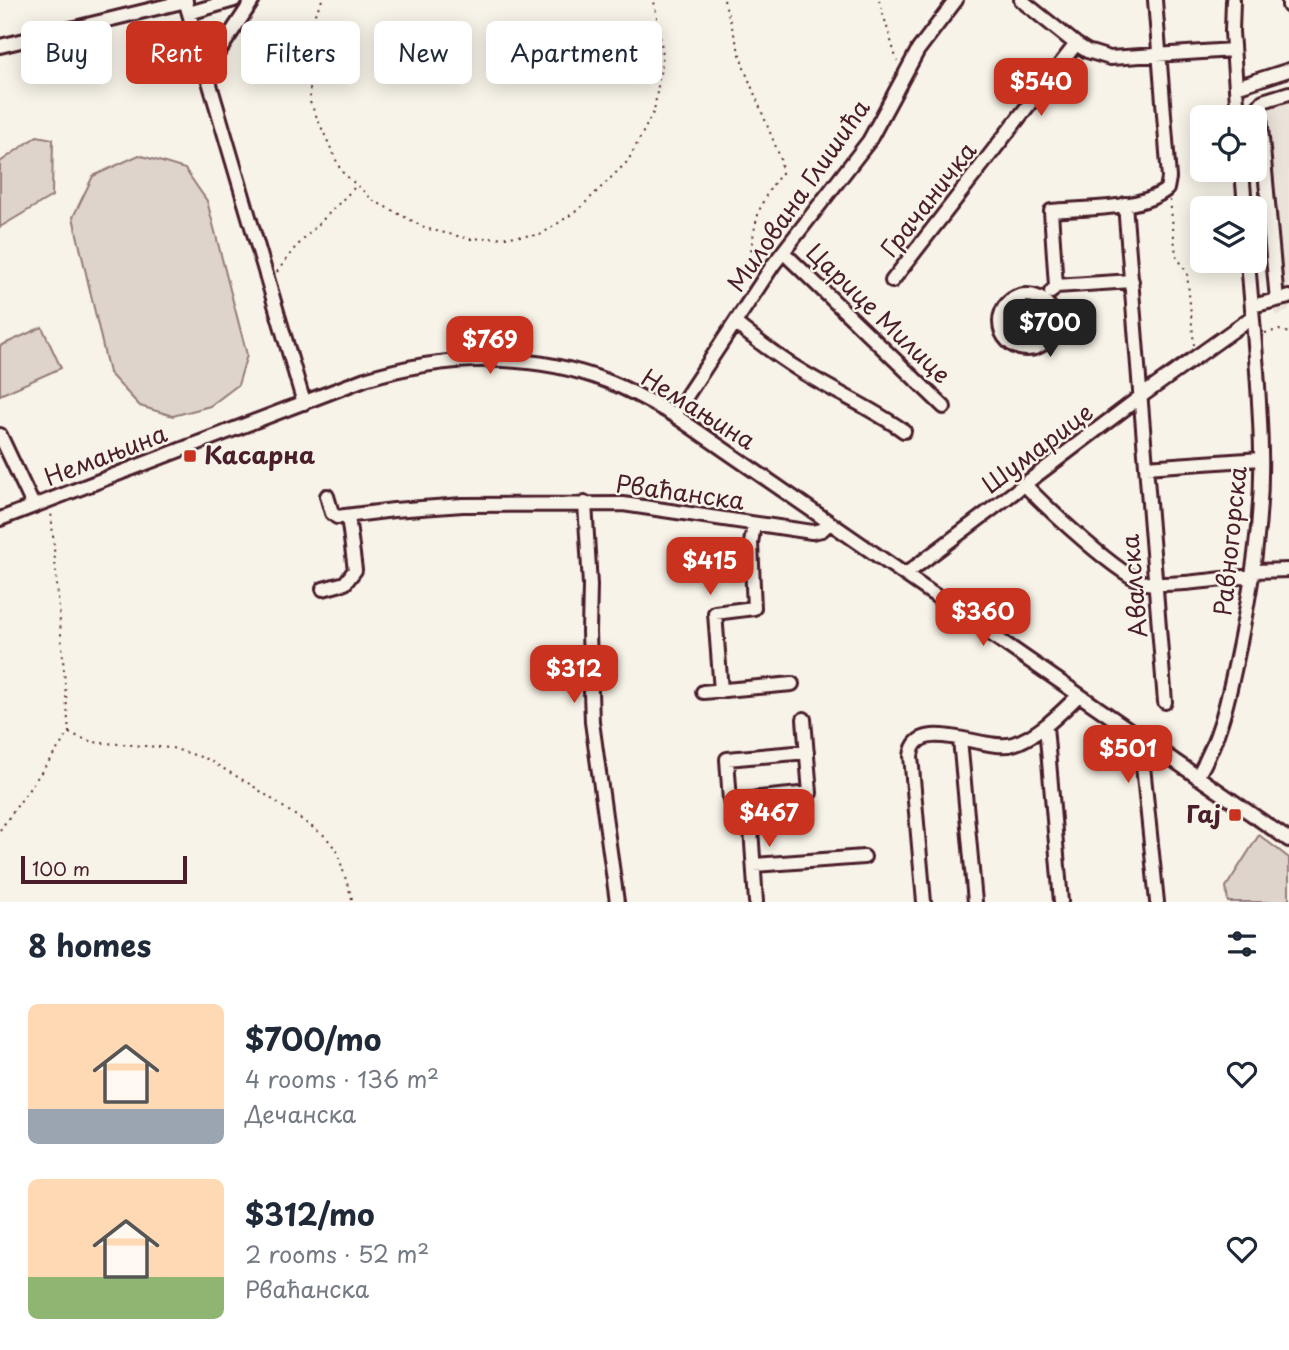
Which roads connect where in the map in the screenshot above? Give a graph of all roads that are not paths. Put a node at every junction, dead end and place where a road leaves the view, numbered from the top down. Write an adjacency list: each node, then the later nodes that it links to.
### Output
1 (234, 0): 8 (street)
2 (253, 0): 10 (street)
3 (956, 0): 21 (street, Милована Глишића)
4 (1021, 0): 11 (street)
5 (1155, 0): 14 (street)
6 (1233, 0): 13 (street)
7 (1289, 0): 9 (street)
8 (187, 5): 12 (street)
9 (1289, 6)
10 (227, 39)
11 (1076, 44): 14 (street); 23 (street, Грачаничка)
12 (0, 46)
13 (1233, 50): 14 (street); 17 (street)
14 (1160, 55): 20 (street)
15 (1289, 70): 17 (street)
16 (210, 84): 31 (street)
17 (1236, 88): 19 (street)
18 (1289, 93): 26 (street)
19 (1237, 105)
20 (1125, 204): 24 (street, Авалска); 25 (street)
21 (783, 252): 29 (street, Милована Глишића); 32 (street, Царице Милице)
22 (1249, 273): 28 (street, Равногорска)
23 (892, 281)
24 (1132, 281): 25 (street); 30 (street, Авалска)
25 (1056, 286): 27 (street)
26 (1283, 299): 28 (street)
27 (1045, 301): 27 (street)
28 (1252, 311): 30 (street, Шумарице); 36 (street, Равногорска)
29 (735, 323): 33 (street, Милована Глишића); 34 (street)
30 (1140, 397): 37 (street, Авалска); 38 (street, Шумарице)
31 (304, 403): 33 (street, Немањина); 41 (street, Немањина)
32 (944, 407)
33 (674, 415): 44 (street, Немањина)
34 (904, 431)
35 (0, 435): 41 (street)
36 (1261, 459): 37 (street); 47 (street, Равногорска)
37 (1146, 467): 49 (street, Авалска)
38 (1026, 486): 48 (street, Шумарице); 49 (street)
39 (327, 495): 42 (street)
40 (586, 503): 42 (street); 45 (street, Рваћанска); 66 (street, Рваћанска)
41 (33, 505): 43 (street, Немањина)
42 (343, 516): 50 (street)
43 (0, 519)
44 (830, 523): 45 (street, Рваћанска); 48 (street, Немањина)
45 (754, 525): 52 (street)
46 (1289, 570): 47 (street)
47 (1253, 573): 49 (street); 61 (street, Равногорска)
48 (906, 575): 54 (street, Немањина)
49 (1157, 584): 55 (street, Авалска)
50 (323, 589)
51 (792, 684): 52 (street)
52 (721, 691): 53 (street)
53 (703, 692)
54 (1079, 695): 57 (street); 58 (street, Немањина)
55 (1165, 702)
56 (804, 719): 60 (street)
57 (1046, 726): 59 (street); 70 (street)
58 (1140, 737): 61 (street, Немањина); 71 (street)
59 (960, 740): 68 (street); 69 (street)
60 (807, 752): 62 (street); 62 (street)
61 (1197, 777): 63 (street, Немањина)
62 (749, 799): 65 (street)
63 (1289, 840)
64 (864, 857): 65 (street)
65 (754, 865): 67 (street)
66 (617, 902)
67 (756, 902)
68 (924, 902)
69 (975, 902)
70 (1061, 902)
71 (1157, 902)

